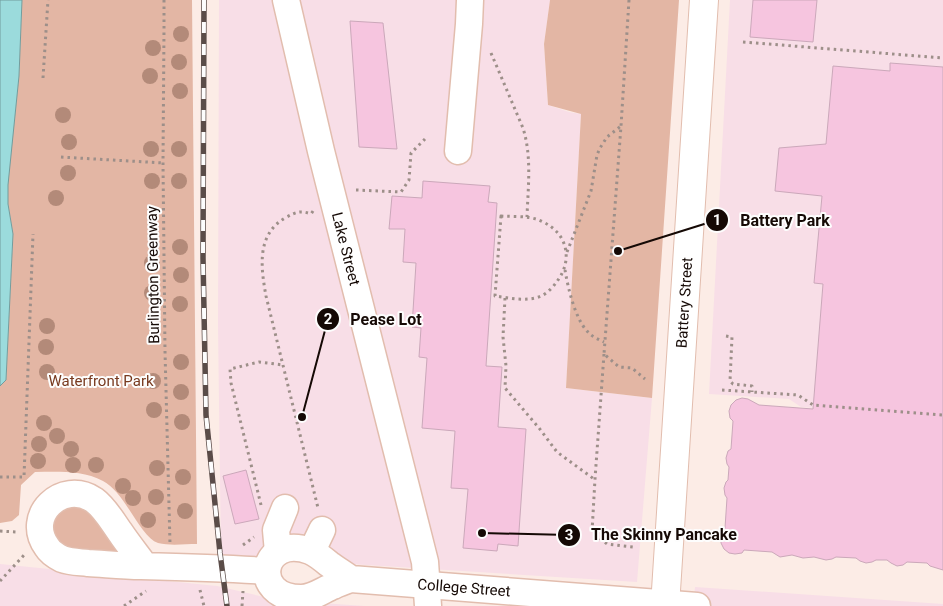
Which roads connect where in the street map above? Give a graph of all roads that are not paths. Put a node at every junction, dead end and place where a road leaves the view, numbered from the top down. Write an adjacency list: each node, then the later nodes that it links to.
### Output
1 (286, 0): 9 (street, Lake Street)
2 (470, 0): 4 (street)
3 (704, 0): 10 (main road, Battery Street)
4 (458, 151)
5 (273, 509): 6 (street)
6 (273, 561): 7 (street); 8 (street); 8 (street, College Street)
7 (148, 576)
8 (351, 579): 9 (street, College Street)
9 (427, 595): 10 (street, College Street)
10 (665, 605): 11 (street, College Street)
11 (697, 606)

